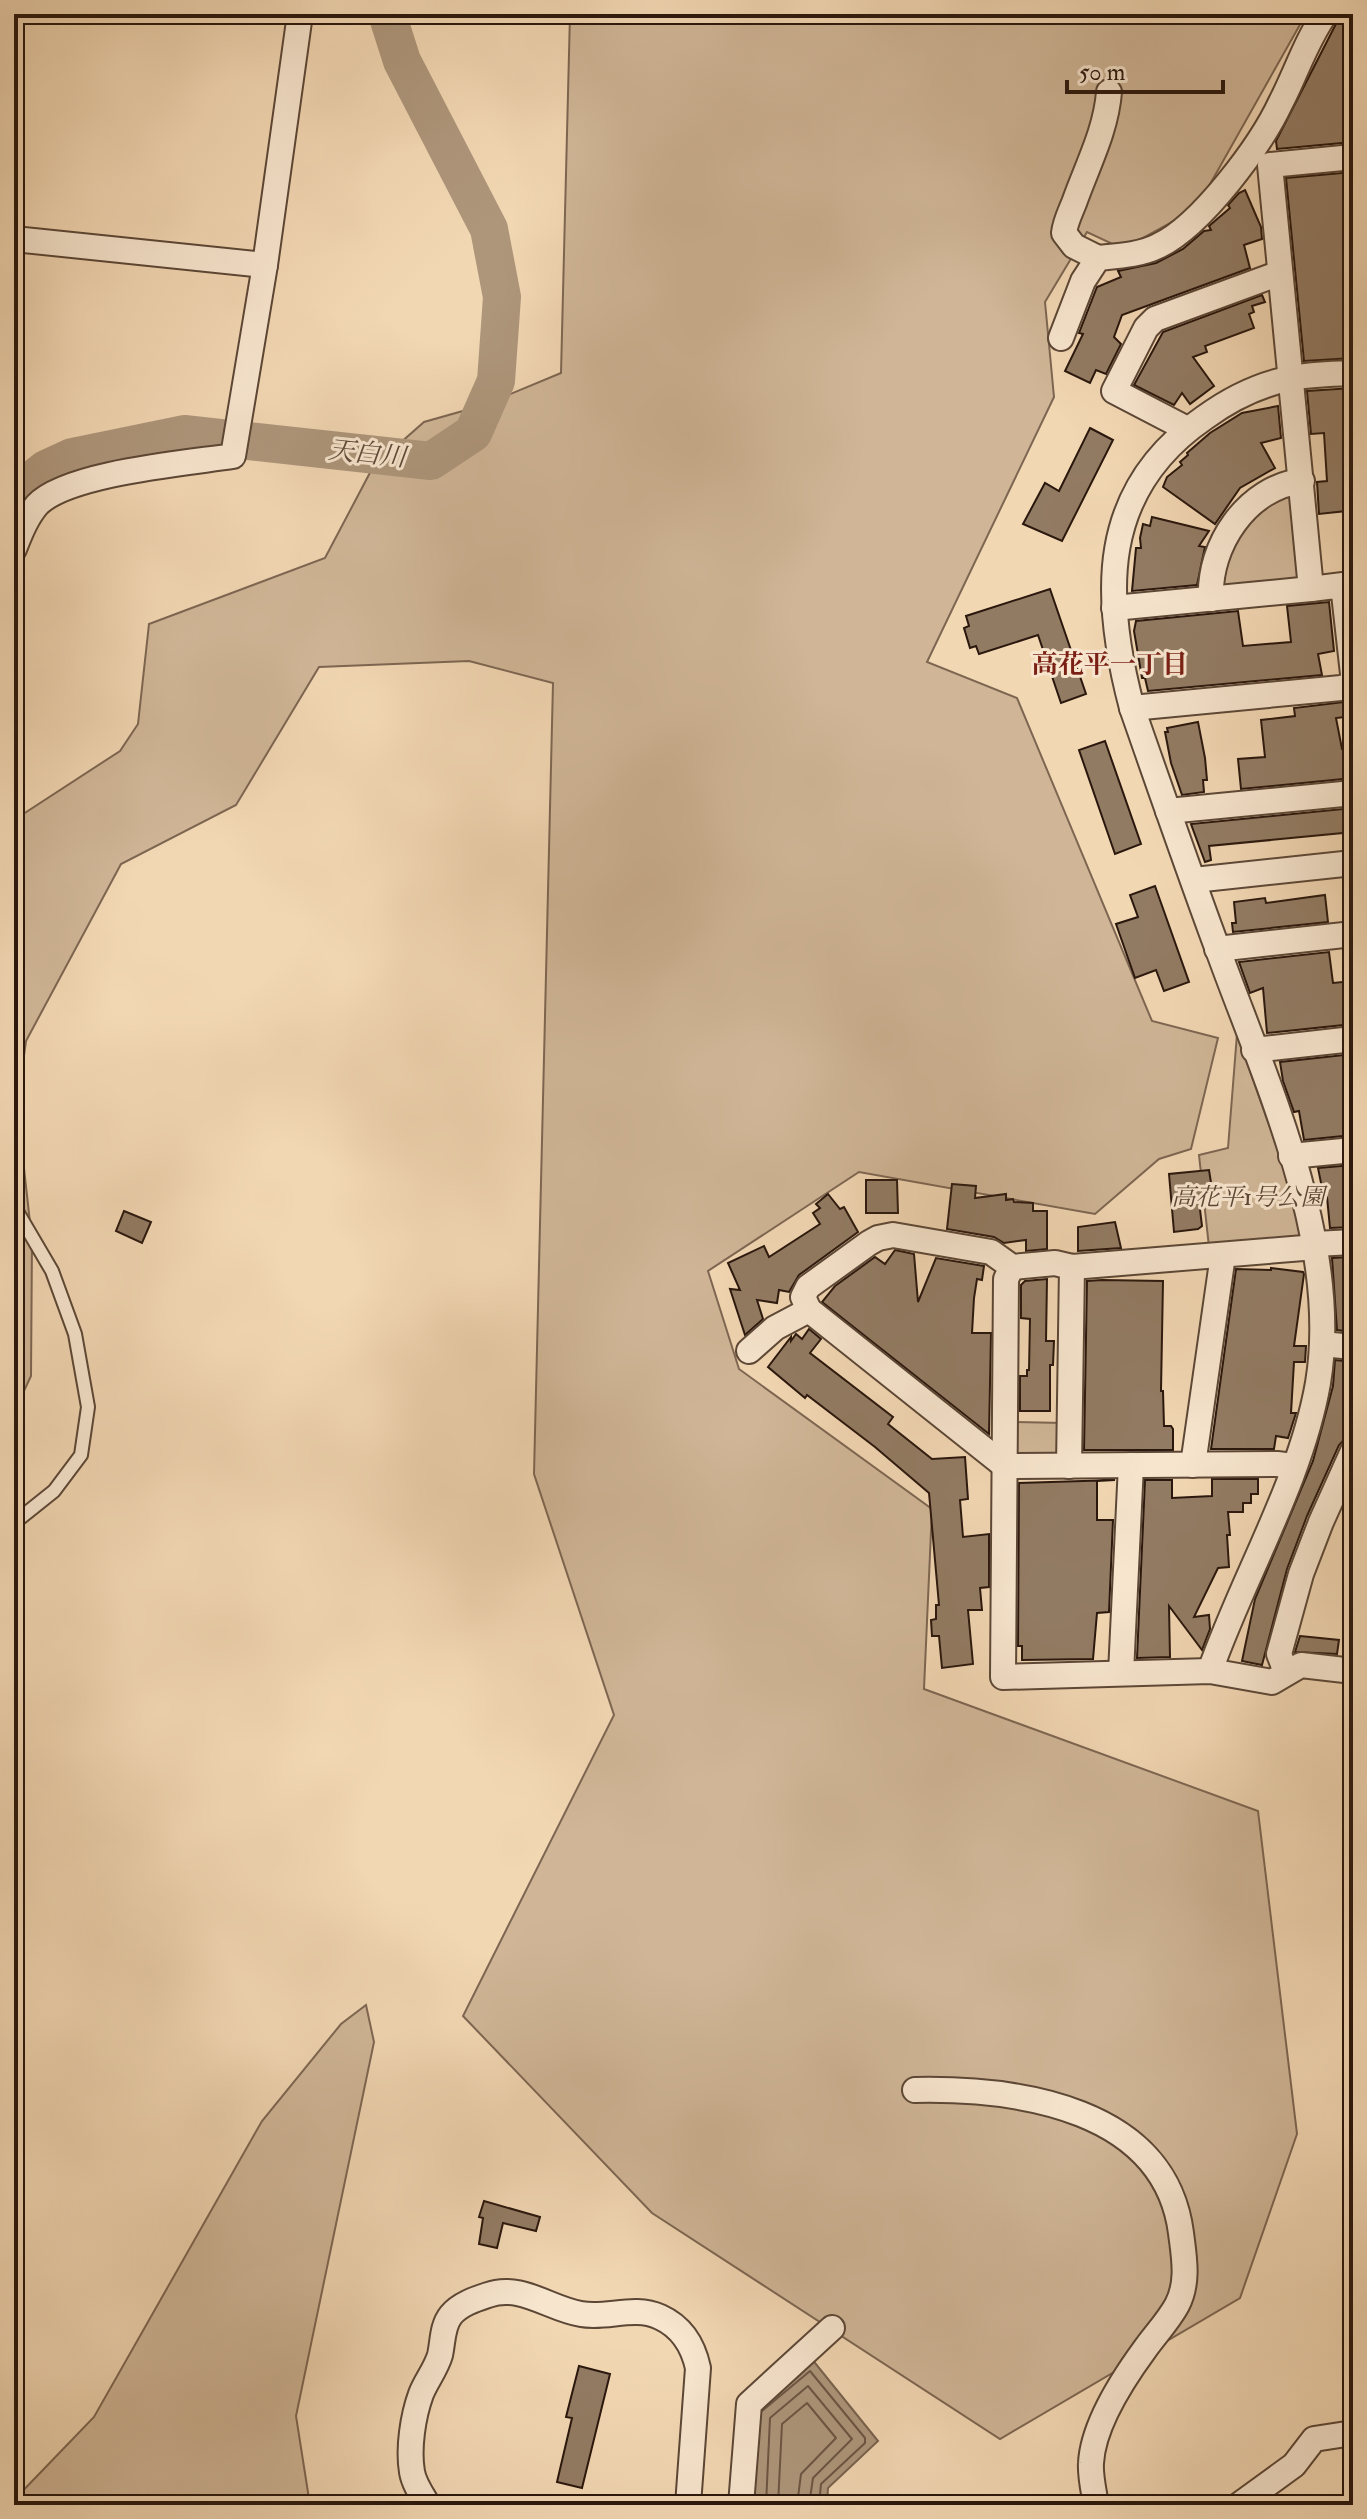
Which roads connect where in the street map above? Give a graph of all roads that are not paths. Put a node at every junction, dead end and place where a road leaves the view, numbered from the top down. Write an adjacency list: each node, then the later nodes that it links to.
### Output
1 (300, 14): 7 (street)
2 (1325, 14): 6 (street)
3 (1109, 92): 6 (street)
4 (1353, 157): 8 (street)
5 (14, 239): 7 (street)
6 (1098, 258): 9 (street)
7 (265, 265): 14 (street)
8 (1280, 273): 11 (street); 12 (street)
9 (1061, 338)
10 (1353, 373): 11 (street)
11 (1293, 378): 12 (street); 13 (street)
12 (1187, 429): 17 (street)
13 (1302, 481): 15 (street); 16 (street)
14 (14, 549)
15 (1311, 589): 16 (street); 18 (street)
16 (1211, 599): 17 (street)
17 (1114, 608): 20 (street)
18 (1353, 674)
19 (1353, 685): 20 (street)
20 (1132, 708): 22 (street)
21 (1353, 793): 22 (street)
22 (1168, 811): 24 (street)
23 (1353, 863): 24 (street)
24 (1194, 880): 26 (street)
25 (1353, 934): 26 (street)
26 (1217, 949): 28 (street)
27 (1353, 1039): 28 (street)
28 (1254, 1050): 30 (street)
29 (1353, 1150): 30 (street)
30 (1291, 1156): 33 (street)
31 (14, 1211): 47 (lane)
32 (1353, 1242): 33 (street)
33 (1316, 1246): 34 (street); 38 (street)
34 (1223, 1255): 36 (street); 43 (street)
35 (1012, 1267): 36 (street); 37 (street); 44 (street)
36 (1072, 1267): 45 (street)
37 (809, 1310): 40 (street); 44 (street)
38 (1322, 1344): 39 (street); 46 (street)
39 (1353, 1347)
40 (749, 1351)
41 (1353, 1451): 50 (street)
42 (1131, 1465): 43 (street); 45 (street); 51 (street)
43 (1193, 1465): 46 (street)
44 (1005, 1466): 45 (street); 51 (street)
45 (1069, 1466)
46 (1293, 1466): 48 (street)
47 (14, 1523)
48 (1210, 1671): 50 (street); 51 (street)
49 (1353, 1671): 50 (street)
50 (1286, 1672)
51 (1121, 1673)
52 (915, 2090): 58 (street)
53 (832, 2328): 57 (street)
54 (1353, 2433): 59 (street)
55 (428, 2505): 56 (street)
56 (688, 2505)
57 (741, 2505)
58 (1096, 2505)
59 (1239, 2505)

